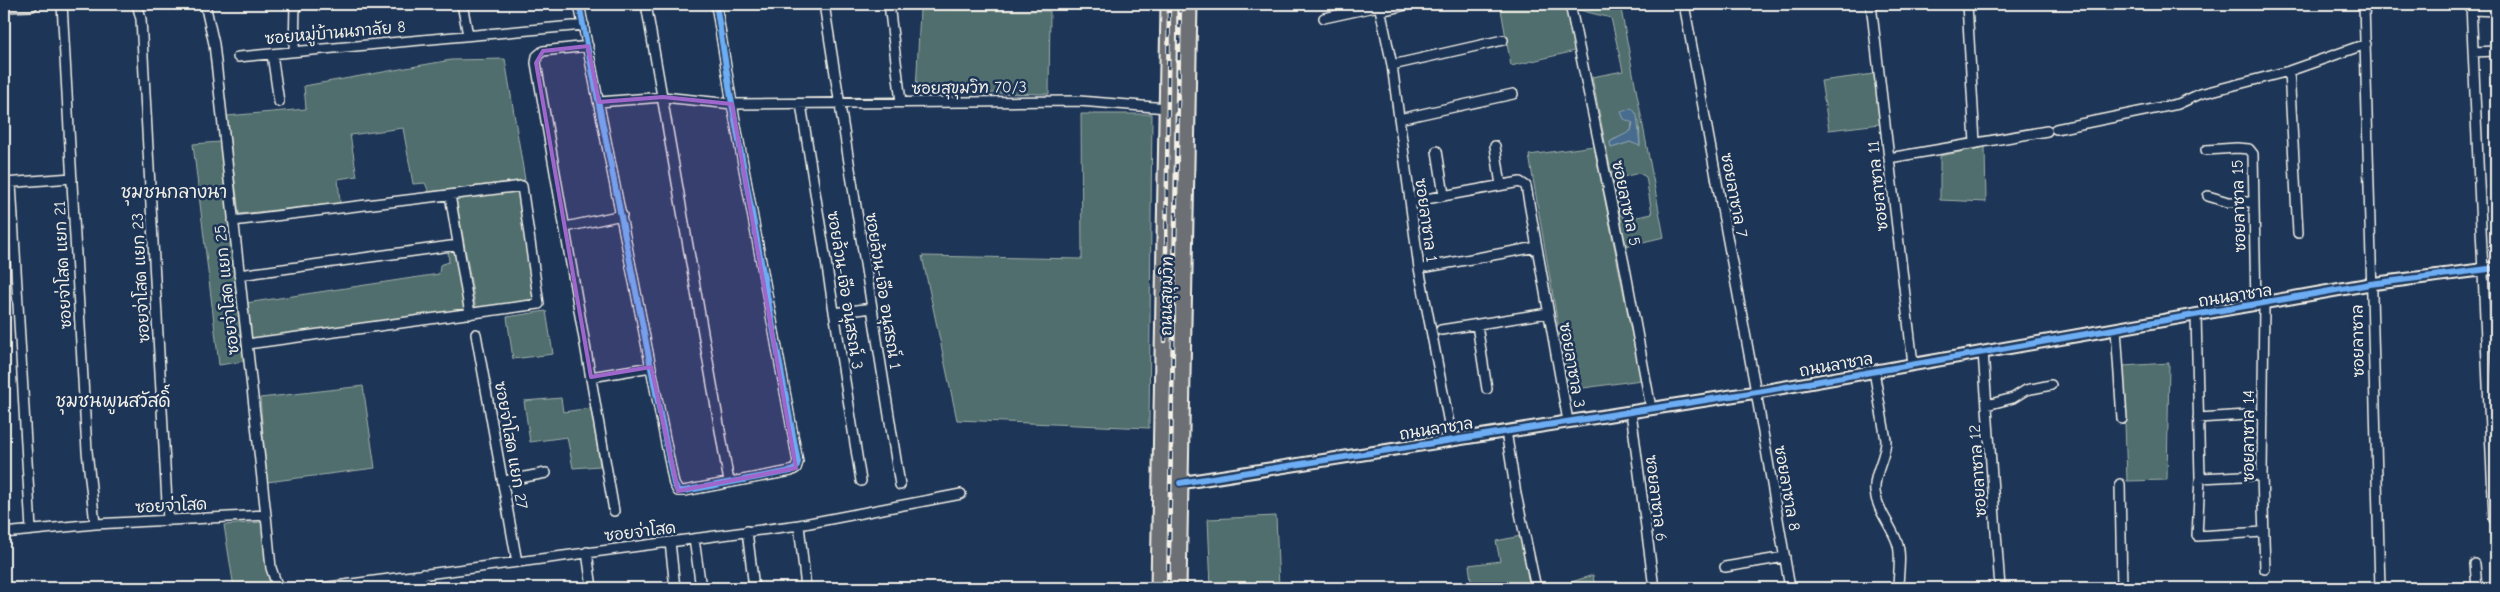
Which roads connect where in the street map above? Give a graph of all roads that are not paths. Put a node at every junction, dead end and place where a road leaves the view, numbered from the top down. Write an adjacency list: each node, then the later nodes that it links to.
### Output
1 (62, 4): 53 (street, ซอยจ่าโสด แยก 21)
2 (137, 4): 116 (street, ซอยจ่าโสด แยก 23)
3 (205, 4): 62 (street, ซอยจ่าโสด แยก 25)
4 (295, 4): 30 (street)
5 (462, 4): 26 (street)
6 (580, 4): 25 (street)
7 (646, 4): 38 (street)
8 (716, 4): 43 (street)
9 (824, 4): 42 (street, ซอยล้วน-เจือ อนุสรณ์ 1)
10 (889, 4): 41 (street)
11 (1168, 4): 46 (highway, ถนนสุขุมวิท)
12 (1188, 4): 45 (highway, ถนนสุขุมวิท)
13 (1410, 4): 21 (street)
14 (1570, 4): 94 (street, ซอยลาซาล 5)
15 (1684, 4): 92 (street, ซอยลาซาล 7)
16 (1871, 4): 52 (street, ซอยลาซาล 11)
17 (1967, 4): 48 (street)
18 (2364, 4): 28 (street, ซอยลาซาล)
19 (32, 6): 20 (street)
20 (4, 7)
21 (1380, 7): 24 (street); 35 (street, ซอยลาซาล 1)
22 (2472, 7): 23 (street); 31 (street)
23 (2496, 11)
24 (1324, 18)
25 (584, 24): 26 (street, ซอยหมู่บ้านนภาลัย 8); 29 (street)
26 (468, 35): 30 (street, ซอยหมู่บ้านนภาลัย 8)
27 (1503, 40): 35 (street)
28 (2366, 44): 36 (street); 71 (street, ซอยลาซาล)
29 (588, 46): 40 (street); 63 (street)
30 (294, 51): 33 (street, ซอยหมู่บ้านนภาลัย 8)
31 (2473, 52): 32 (street); 69 (street)
32 (2496, 52)
33 (272, 54): 34 (street, ซอยหมู่บ้านนภาลัย 8); 39 (street)
34 (238, 57)
35 (1392, 65): 47 (street, ซอยลาซาล 1)
36 (2289, 71): 48 (street); 64 (street)
37 (1513, 94): 47 (street)
38 (663, 97): 40 (street, ซอยสุขุมวิท 70/3); 43 (street, ซอยสุขุมวิท 70/3); 107 (street)
39 (279, 102)
40 (599, 102): 61 (street)
41 (901, 102): 42 (street, ซอยสุขุมวิท 70/3); 46 (street, ซอยสุขุมวิท 70/3)
42 (840, 103): 44 (street, ซอยสุขุมวิท 70/3); 73 (street, ซอยล้วน-เจือ อนุสรณ์ 1)
43 (732, 104): 44 (street, ซอยสุขุมวิท 70/3); 107 (street)
44 (801, 104): 74 (street, ซอยล้วน-เจือ อนุสรณ์ 3)
45 (1187, 107): 46 (street, ซอยสุขุมวิท 70/3); 108 (highway, ถนนสุขุมวิท)
46 (1167, 108): 111 (highway, ถนนสุขุมวิท)
47 (1399, 119): 101 (street, ซอยลาซาล 1)
48 (1975, 143): 52 (street)
49 (1495, 146): 55 (street)
50 (2206, 150): 60 (street, ซอยลาซาล 15)
51 (1437, 151): 57 (street)
52 (1890, 158): 86 (street, ซอยลาซาล 11)
53 (72, 178): 54 (street); 117 (street, ซอยจ่าโสด แยก 21)
54 (7, 183): 119 (street)
55 (1501, 185): 57 (street, ซอยลาซาล 3); 66 (street, ซอยลาซาล 3)
56 (450, 195): 62 (street); 65 (street); 76 (street)
57 (1444, 195): 59 (street, ซอยลาซาล 3)
58 (2208, 196): 60 (street)
59 (1415, 201)
60 (2254, 202): 72 (street, ซอยลาซาล 15)
61 (622, 215): 63 (street); 87 (street)
62 (234, 221): 70 (street, ซอยจ่าโสด แยก 25)
63 (566, 227): 89 (street)
64 (2298, 233)
65 (458, 245): 70 (street); 76 (street)
66 (1537, 247): 67 (street); 75 (street, ซอยลาซาล 3)
67 (1427, 267)
68 (2496, 268): 69 (street, ถนนลาซาล)
69 (2482, 269): 71 (street, ถนนลาซาล); 82 (street)
70 (240, 275): 84 (street, ซอยจ่าโสด แยก 25)
71 (2370, 284): 72 (street, ถนนลาซาล); 149 (street, ซอยลาซาล)
72 (2260, 305): 77 (street, ถนนลาซาล); 96 (street, ซอยลาซาล 14)
73 (872, 308): 74 (street); 109 (street, ซอยล้วน-เจือ อนุสรณ์ 1)
74 (834, 313): 106 (street, ซอยล้วน-เจือ อนุสรณ์ 3)
75 (1548, 313): 78 (street, ซอยลาซาล 3); 99 (street, ซอยลาซาล 3)
76 (470, 314): 84 (street)
77 (2196, 315): 79 (street, ถนนลาซาล); 97 (street)
78 (1477, 325): 80 (street, ซอยลาซาล 3); 91 (street)
79 (2116, 329): 85 (street, ถนนลาซาล); 98 (street)
80 (1441, 330)
81 (476, 334): 105 (street, ซอยจ่าโสด แยก 27)
82 (2486, 338): 83 (street); 115 (street)
83 (2496, 338)
84 (247, 344): 114 (street, ซอยจ่าโสด แยก 25)
85 (1983, 352): 86 (street, ถนนลาซาล); 93 (street, ซอยลาซาล 12)
86 (1913, 364): 88 (street, ถนนลาซาล)
87 (651, 367): 89 (street); 107 (street)
88 (1874, 371): 92 (street, ถนนลาซาล); 146 (street)
89 (591, 378): 113 (street)
90 (2051, 385): 93 (street)
91 (1487, 389)
92 (1756, 392): 94 (street, ถนนลาซาล); 126 (street, ซอยลาซาล 8)
93 (1987, 405): 147 (street, ซอยลาซาล 12)
94 (1651, 408): 95 (street, ถนนลาซาล)
95 (1631, 412): 99 (street, ถนนลาซาล); 144 (street, ซอยลาซาล 6)
96 (2263, 414): 97 (street); 103 (street, ซอยลาซาล 14)
97 (2198, 418): 104 (street)
98 (2122, 419)
99 (1568, 421): 100 (street, ถนนลาซาล)
100 (1506, 431): 101 (street, ถนนลาซาล); 143 (street)
101 (1452, 439): 108 (street, ถนนลาซาล)
102 (546, 473): 105 (street)
103 (2262, 475): 104 (street); 122 (street, ซอยลาซาล 14)
104 (2200, 478): 122 (street)
105 (504, 481): 127 (street, ซอยจ่าโสด แยก 27)
106 (861, 481)
107 (730, 482)
108 (1180, 483): 111 (highway); 142 (highway, ถนนสุขุมวิท)
109 (900, 484)
110 (2120, 484): 148 (street)
111 (1160, 485): 141 (highway, ถนนสุขุมวิท)
112 (961, 494): 118 (street, ซอยจ่าโสด)
113 (614, 511)
114 (266, 515): 116 (street, ซอยจ่าโสด); 133 (street)
115 (2494, 519)
116 (168, 521): 117 (street, ซอยจ่าโสด)
117 (95, 524): 119 (street, ซอยจ่าโสด)
118 (799, 525): 120 (street, ซอยจ่าโสด); 140 (street)
119 (31, 530): 121 (street, ซอยจ่าโสด)
120 (747, 531): 123 (street, ซอยจ่าโสด); 139 (street)
121 (4, 532)
122 (2263, 532): 130 (street, ซอยลาซาล 14)
123 (694, 539): 124 (street, ซอยจ่าโสด); 138 (street)
124 (670, 542): 125 (street, ซอยจ่าโสด); 137 (street)
125 (587, 552): 127 (street, ซอยจ่าโสด); 136 (street)
126 (1785, 557): 129 (street); 145 (street, ซอยลาซาล 8)
127 (517, 562): 131 (street, ซอยจ่าโสด)
128 (2475, 564): 150 (street)
129 (1725, 567)
130 (2266, 569)
131 (423, 574): 132 (street, ซอยจ่าโสด); 135 (street)
132 (352, 586): 134 (street, ซอยจ่าโสด)
133 (278, 588)
134 (321, 588)
135 (425, 588)
136 (592, 588)
137 (675, 588)
138 (700, 588)
139 (754, 588)
140 (806, 588)
141 (1159, 588)
142 (1178, 588)
143 (1536, 588)
144 (1654, 588)
145 (1790, 588)
146 (1898, 588)
147 (2000, 588)
148 (2122, 588)
149 (2380, 588)
150 (2476, 588)

